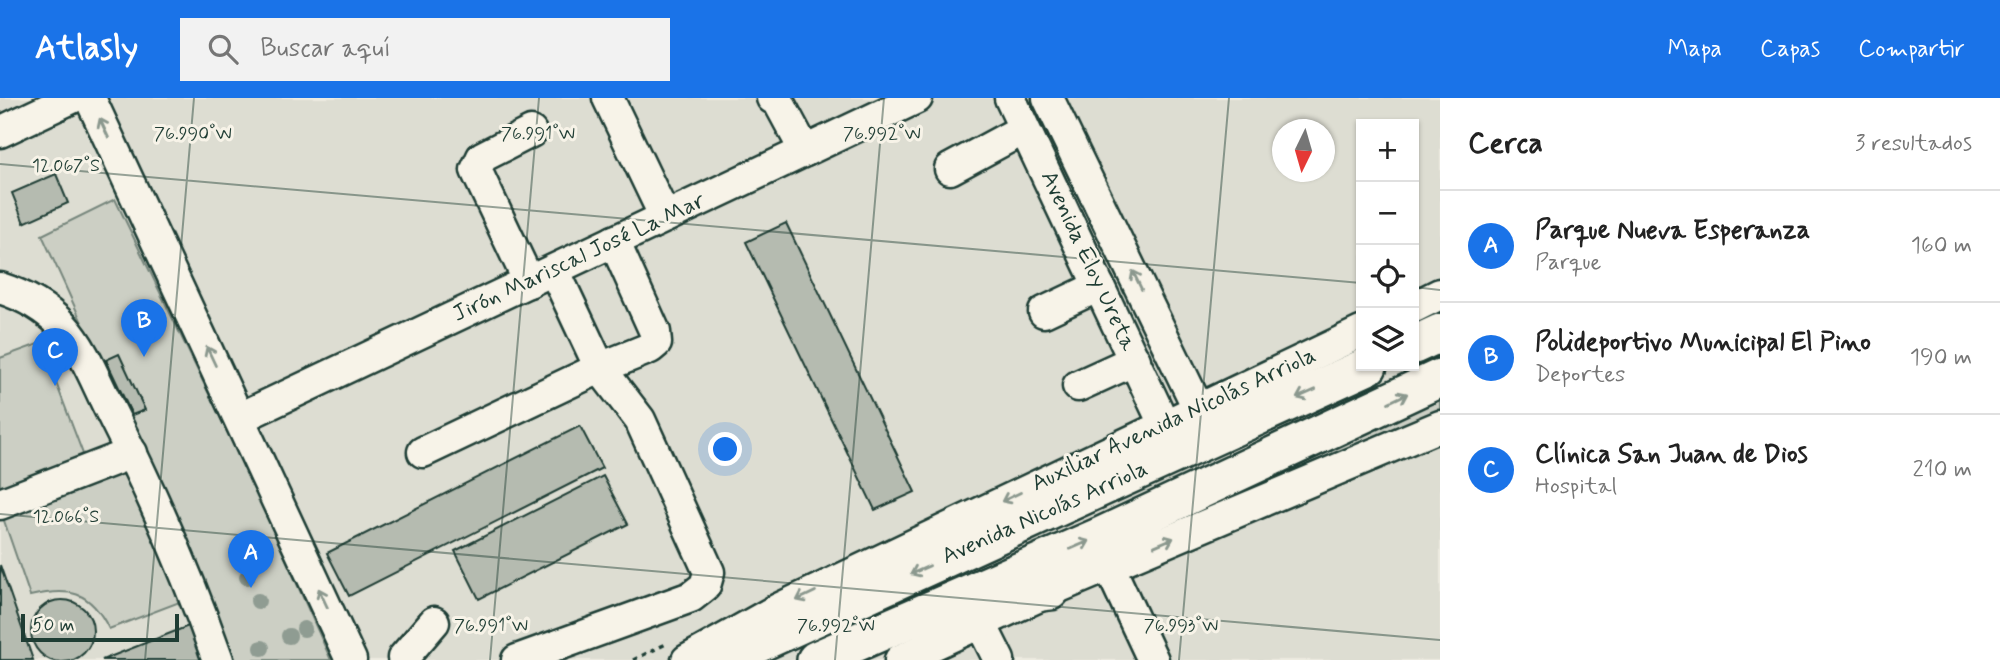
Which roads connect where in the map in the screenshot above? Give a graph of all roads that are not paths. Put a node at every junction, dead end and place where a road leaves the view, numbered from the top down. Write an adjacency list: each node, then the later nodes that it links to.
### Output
1 (72, 98): 9 (street)
2 (90, 98): 33 (street, one-way to 2)
3 (608, 98): 15 (street)
4 (772, 98): 11 (street)
5 (917, 98): 11 (street, Jirón Mariscal José La Mar)
6 (1010, 98): 8 (street, Avenida Eloy Ureta)
7 (1048, 98): 12 (street, Avenida Eloy Ureta)
8 (1024, 129): 13 (street); 14 (street, Avenida Eloy Ureta)
9 (0, 132)
10 (531, 132): 17 (street)
11 (805, 151): 15 (street, Jirón Mariscal José La Mar)
12 (1078, 159): 14 (street); 23 (street, Avenida Eloy Ureta, one-way to 12)
13 (950, 169)
14 (1047, 175): 18 (street, Avenida Eloy Ureta)
15 (665, 217): 16 (street, Jirón Mariscal José La Mar)
16 (614, 241): 17 (street, Jirón Mariscal José La Mar); 28 (street)
17 (541, 276): 28 (street); 33 (street, Jirón Mariscal José La Mar)
18 (1099, 286): 22 (street); 27 (street, Avenida Eloy Ureta)
19 (0, 288): 37 (street)
20 (1440, 294): 21 (street)
21 (1419, 304)
22 (1044, 312)
23 (1157, 323): 27 (street); 32 (street, Avenida Eloy Ureta)
24 (1440, 333): 26 (main road)
25 (1356, 334): 32 (street, Auxiliar Avenida Nicolás Arriola)
26 (1419, 343)
27 (1129, 349): 31 (street); 34 (street, Avenida Eloy Ureta)
28 (600, 368): 36 (street); 47 (street)
29 (1357, 371): 49 (main road, Avenida Nicolás Arriola, one-way to 49)
30 (1440, 378): 41 (main road, Avenida Nicolás Arriola, one-way to 30)
31 (1078, 386)
32 (1198, 408): 34 (street, Auxiliar Avenida Nicolás Arriola)
33 (240, 418): 46 (street, one-way to 33)
34 (1164, 424): 48 (street, Auxiliar Avenida Nicolás Arriola, one-way to 48)
35 (1440, 426): 39 (street, one-way to 35)
36 (423, 452)
37 (132, 453): 38 (street); 45 (street)
38 (0, 504)
39 (1109, 566): 40 (street); 53 (street)
40 (1050, 591): 41 (main road); 43 (street)
41 (948, 602): 50 (main road, Avenida Nicolás Arriola)
42 (434, 622): 44 (street)
43 (980, 622): 51 (street); 52 (street)
44 (404, 659)
45 (218, 660)
46 (351, 660)
47 (517, 660)
48 (687, 660)
49 (722, 660)
50 (816, 660)
51 (900, 660)
52 (999, 660)
53 (1153, 660)

